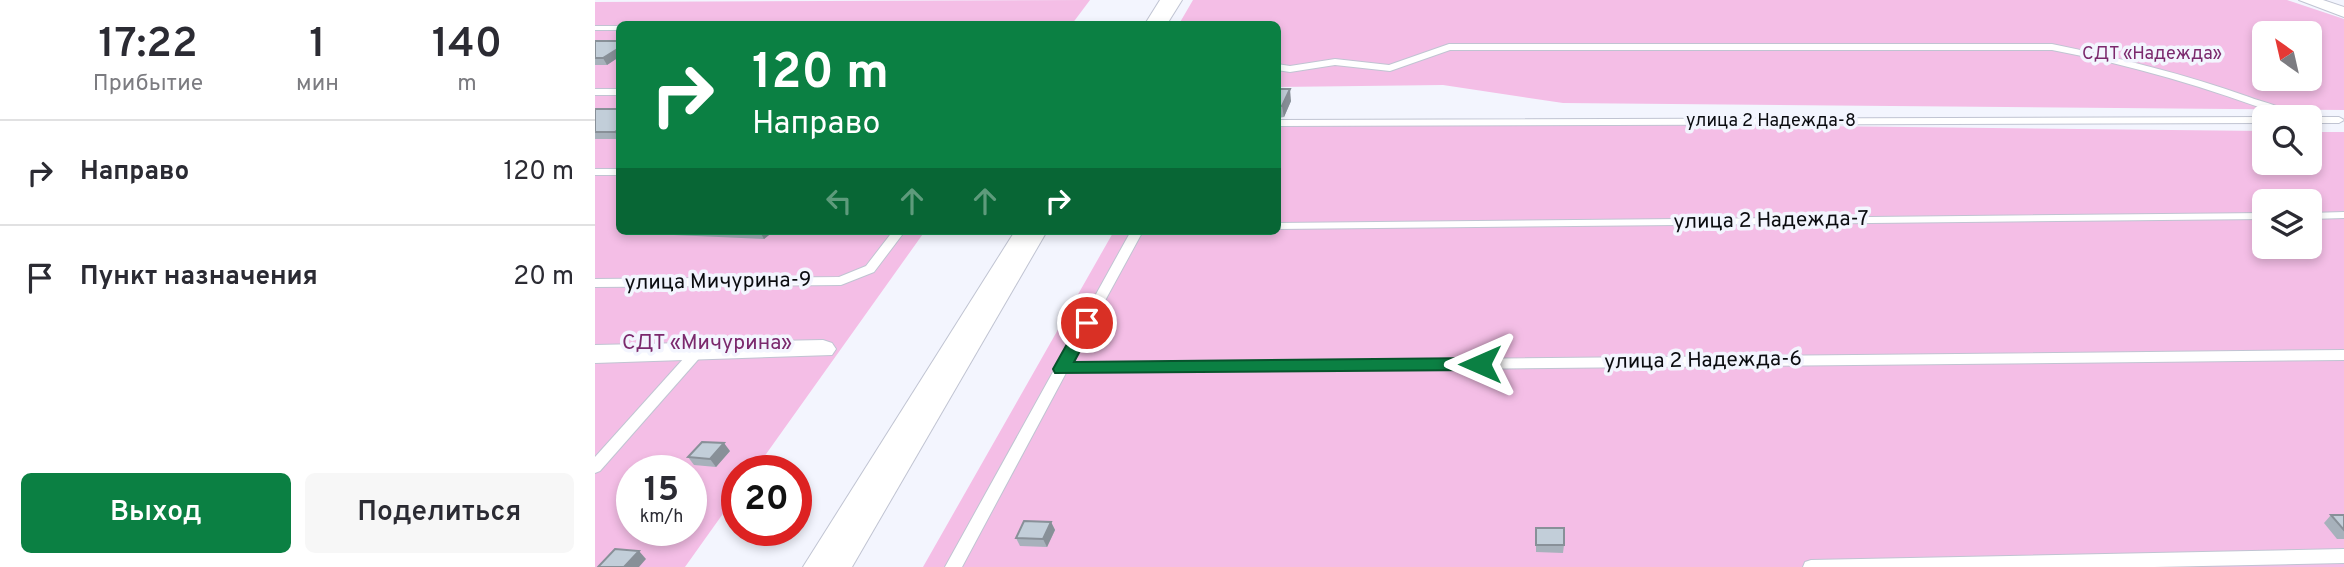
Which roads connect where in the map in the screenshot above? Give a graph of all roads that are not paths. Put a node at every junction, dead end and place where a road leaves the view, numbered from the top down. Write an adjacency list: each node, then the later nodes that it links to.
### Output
1 (1171, 0): 4 (street)
2 (2307, 0): 3 (street)
3 (2344, 12)
4 (1158, 21)
5 (595, 28): 6 (lane)
6 (616, 28)
7 (1281, 68): 10 (lane)
8 (595, 92): 9 (lane)
9 (616, 92)
10 (2263, 105)
11 (2252, 120): 14 (lane, улица 2 Надежда-8)
12 (2322, 120): 13 (lane)
13 (2339, 120)
14 (1281, 122)
15 (595, 172): 16 (lane)
16 (616, 172)
17 (2344, 215): 19 (lane)
18 (2252, 216): 20 (lane, улица 2 Надежда-7)
19 (2322, 216)
20 (1281, 226)
21 (896, 235): 24 (lane, улица Мичурина-9)
22 (1029, 235): 32 (street)
23 (1135, 235): 29 (lane)
24 (595, 283)
25 (823, 349): 26 (street)
26 (698, 351): 27 (street); 30 (lane)
27 (595, 354)
28 (2344, 355): 29 (lane, улица 2 Надежда-6)
29 (1062, 369): 33 (lane)
30 (595, 467)
31 (2344, 556): 34 (lane)
32 (827, 567)
33 (953, 567)
34 (1811, 567)

